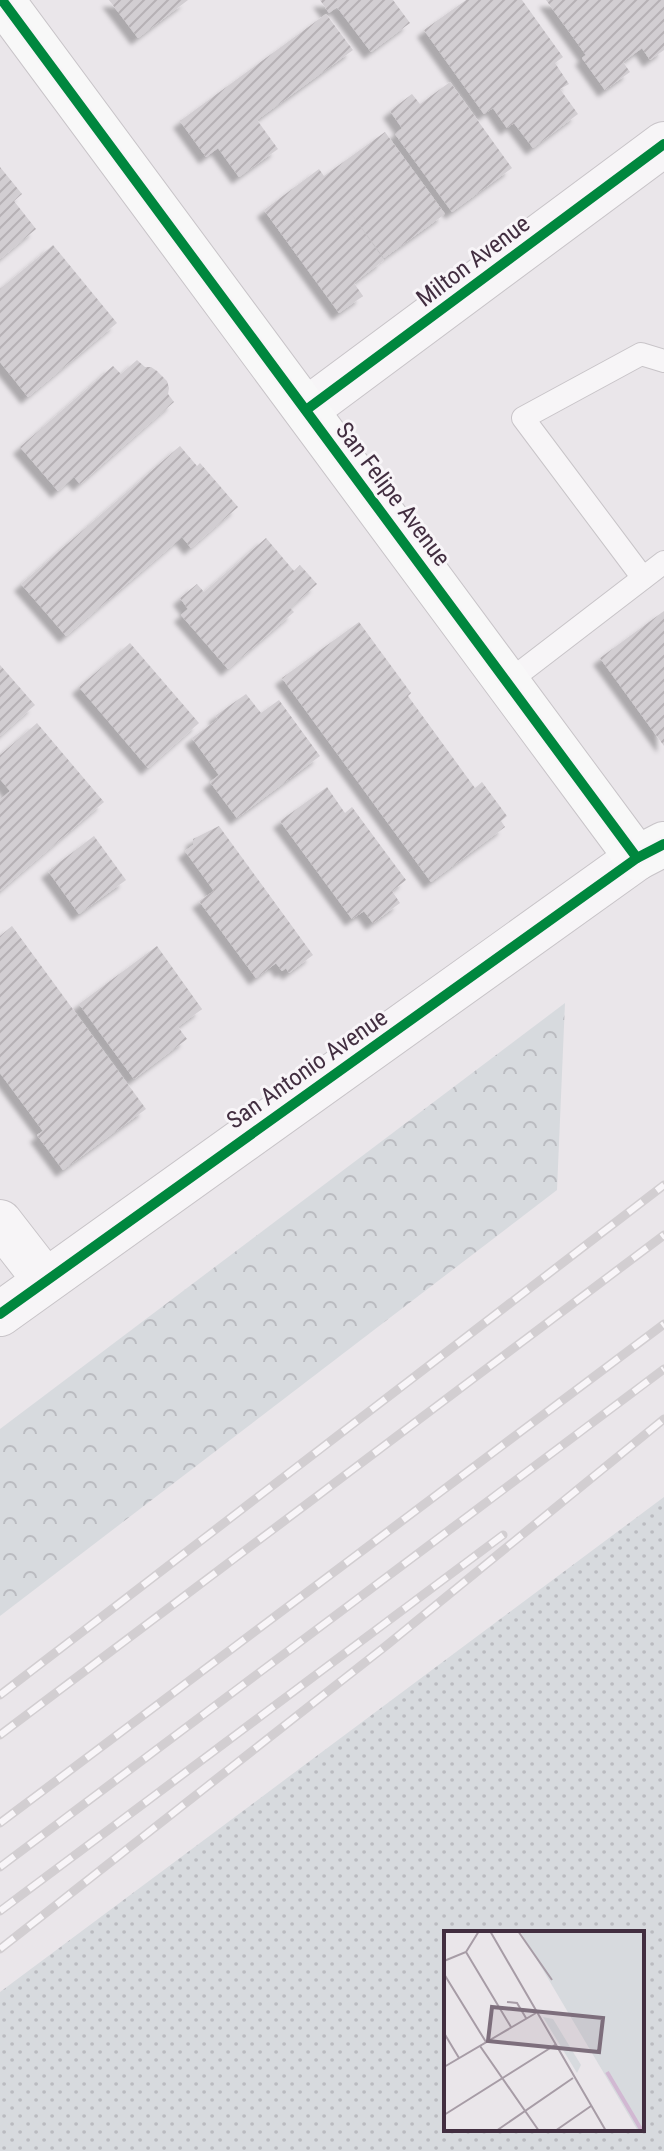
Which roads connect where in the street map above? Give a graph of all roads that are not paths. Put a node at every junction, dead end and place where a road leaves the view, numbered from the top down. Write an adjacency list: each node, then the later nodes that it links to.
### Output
1 (2, 0): 4 (street, San Felipe Avenue)
2 (664, 144): 4 (street, Milton Avenue)
3 (664, 361): 6 (lane)
4 (306, 410): 7 (street, San Felipe Avenue)
5 (664, 562): 6 (lane)
6 (643, 578): 7 (lane)
7 (508, 682): 8 (street, San Felipe Avenue)
8 (651, 851): 10 (street, San Antonio Avenue)
9 (0, 1222): 10 (street)
10 (45, 1280): 11 (street, San Antonio Avenue)
11 (0, 1314)

